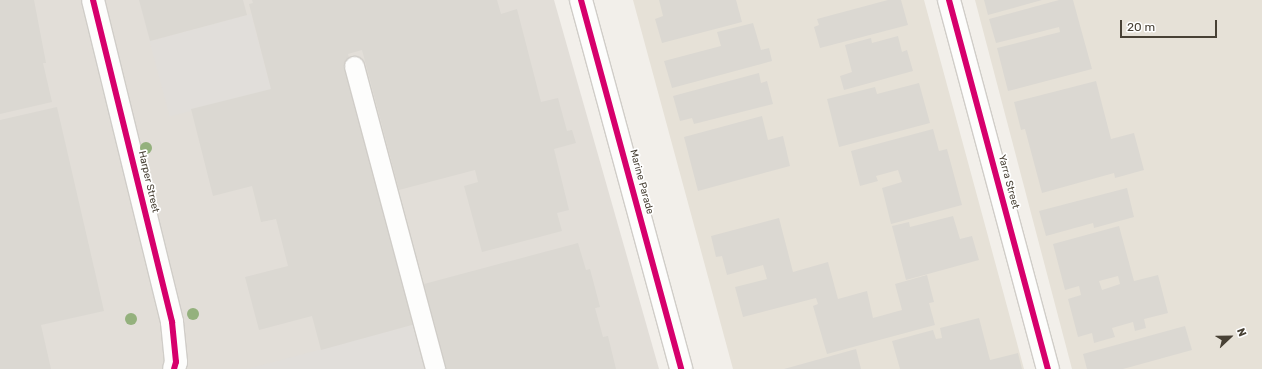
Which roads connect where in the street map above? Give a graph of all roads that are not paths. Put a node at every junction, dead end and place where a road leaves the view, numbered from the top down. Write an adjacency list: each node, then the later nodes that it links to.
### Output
1 (93, 0): 5 (street, Harper Street)
2 (581, 0): 7 (street, Marine Parade)
3 (949, 0): 8 (street, Yarra Street)
4 (354, 66): 6 (lane)
5 (174, 369)
6 (435, 369)
7 (681, 369)
8 (1048, 369)

